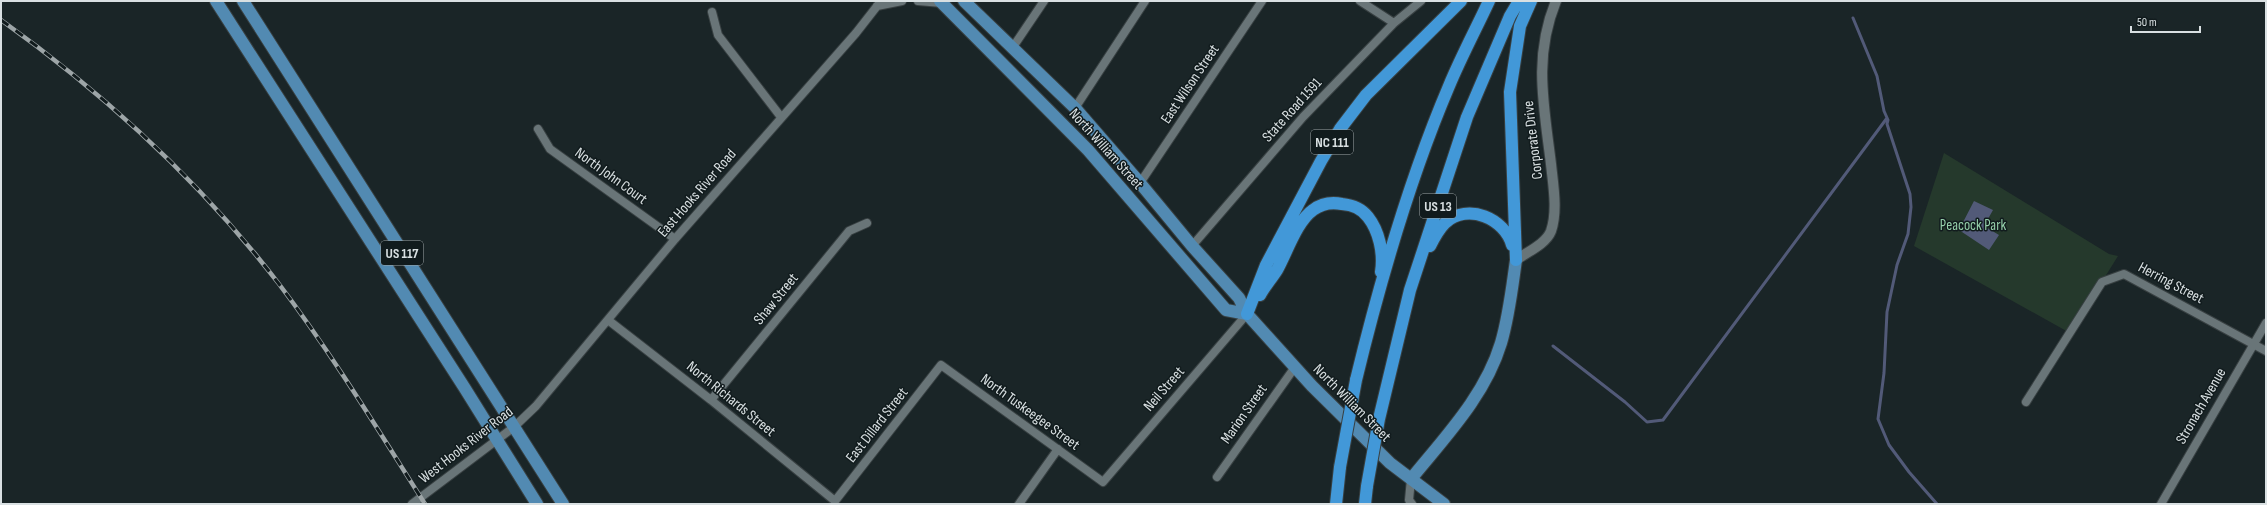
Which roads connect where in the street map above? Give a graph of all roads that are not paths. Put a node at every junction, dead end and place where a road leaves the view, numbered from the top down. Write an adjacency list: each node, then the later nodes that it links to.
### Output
1 (216, 1): 42 (main road, US 117)
2 (243, 1): 41 (main road, US 117)
3 (902, 1): 17 (street)
4 (918, 1): 16 (street)
5 (964, 1): 20 (main road, North William Street)
6 (1044, 1): 20 (street)
7 (1145, 1): 21 (street)
8 (1262, 1): 24 (street, East Wilson Street)
9 (1360, 1): 19 (street)
10 (1421, 1): 19 (street, State Road 1591)
11 (1461, 1): 31 (highway, NC 111)
12 (1489, 1): 30 (highway, US 13)
13 (1519, 1): 29 (highway, US 13)
14 (1531, 1): 28 (highway)
15 (1556, 1): 28 (street, Corporate Drive)
16 (941, 2): 31 (main road, North William Street)
17 (879, 4): 22 (street, East Hooks River Road)
18 (712, 12): 22 (street)
19 (1394, 23): 27 (street, State Road 1591)
20 (1013, 47): 21 (main road, North William Street)
21 (1075, 108): 24 (main road, North William Street)
22 (781, 117): 26 (street, East Hooks River Road)
23 (538, 129): 26 (street, North John Court)
24 (1140, 183): 27 (main road, North William Street)
25 (867, 223): 38 (street, Shaw Street)
26 (675, 239): 32 (street, East Hooks River Road)
27 (1192, 246): 31 (main road, North William Street)
28 (1516, 260): 29 (highway); 45 (main road)
29 (1410, 290): 53 (highway, US 13, bridge)
30 (1373, 309): 31 (highway); 52 (highway, US 13, bridge)
31 (1247, 314): 37 (main road, North William Street); 46 (street, Neil Street)
32 (608, 320): 38 (street, North Richards Street); 40 (street, East Hooks River Road)
33 (2266, 323): 34 (street, Stronach Avenue)
34 (2254, 344): 35 (street, Herring Street); 39 (street, Herring Street); 56 (street, Stronach Avenue)
35 (2266, 351)
36 (941, 365): 43 (street, North Tuskeegee Street); 47 (street, East Dillard Street)
37 (1295, 367): 44 (street, Marion Street); 45 (main road, North William Street)
38 (711, 400): 47 (street, North Richards Street)
39 (2026, 402)
40 (536, 406): 41 (street, West Hooks River Road)
41 (514, 427): 42 (street, West Hooks River Road); 50 (main road, US 117)
42 (496, 440): 48 (street, West Hooks River Road); 49 (main road, US 117)
43 (1058, 449): 46 (street, North Tuskeegee Street); 51 (street)
44 (1217, 477)
45 (1411, 479): 54 (street); 55 (main road, North William Street)
46 (1103, 482)
47 (835, 501)
48 (412, 504)
49 (537, 504)
50 (563, 504)
51 (1019, 504)
52 (1336, 504)
53 (1365, 504)
54 (1412, 504)
55 (1444, 504)
56 (2161, 504)

